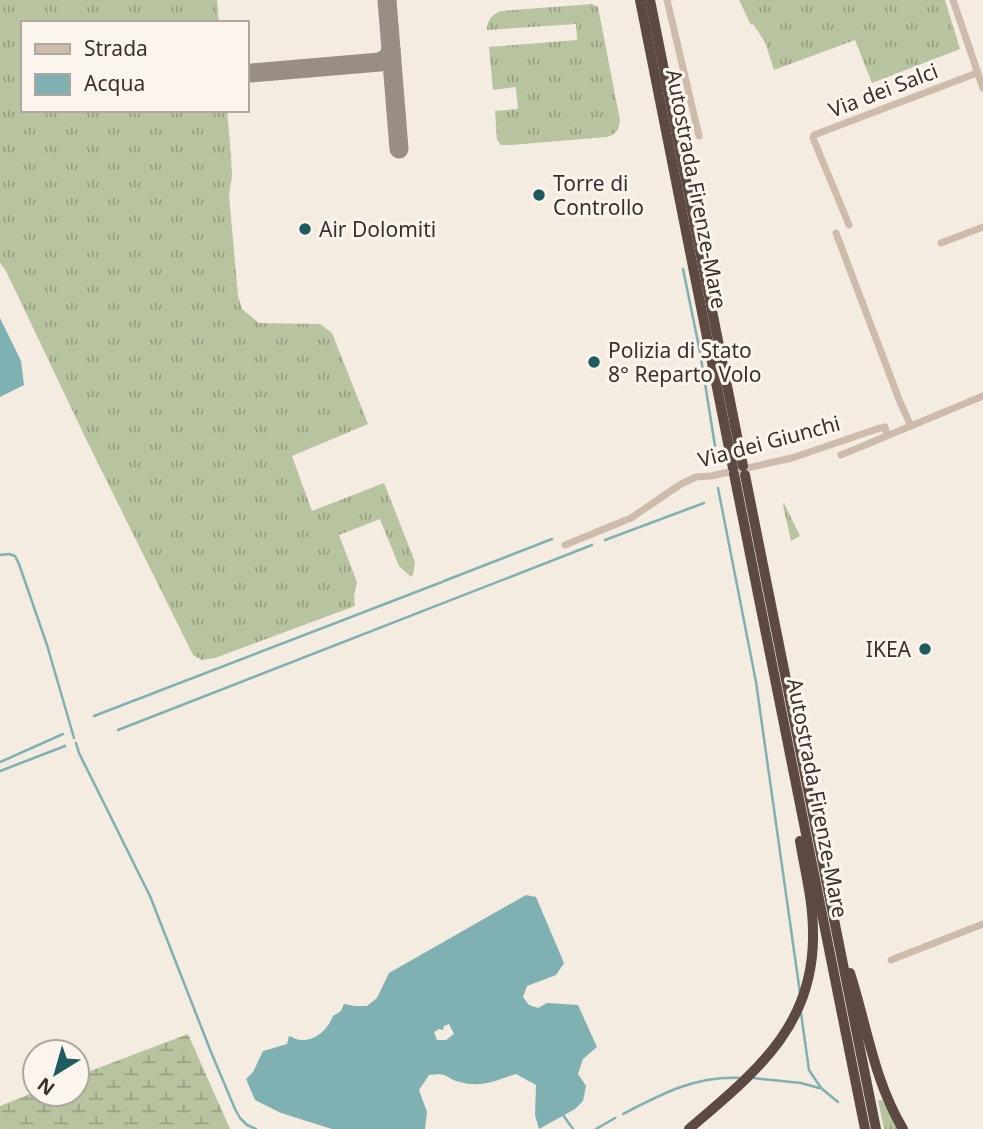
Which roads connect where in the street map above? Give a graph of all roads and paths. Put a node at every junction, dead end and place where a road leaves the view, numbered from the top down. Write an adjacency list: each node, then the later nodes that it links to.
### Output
1 (640, 0): 16 (highway, Autostrada Firenze-Mare)
2 (650, 0): 16 (highway, Autostrada Firenze-Mare)
3 (667, 0): 7 (street)
4 (953, 0): 5 (street)
5 (977, 73): 6 (street); 8 (street, Via dei Salci)
6 (983, 88)
7 (699, 136)
8 (849, 225)
9 (983, 227): 11 (street)
10 (836, 233): 13 (street)
11 (942, 243)
12 (983, 396): 13 (street, Via dei Giunchi)
13 (911, 426): 14 (street, Via dei Giunchi)
14 (887, 435): 15 (street); 17 (street, Via dei Giunchi)
15 (841, 455)
16 (739, 471): 18 (highway, Autostrada Firenze-Mare); 19 (highway, Autostrada Firenze-Mare)
17 (565, 545)
18 (783, 720): 22 (highway); 23 (highway, Autostrada Firenze-Mare)
19 (830, 899): 24 (highway, Autostrada Firenze-Mare); 25 (highway)
20 (983, 924): 21 (street)
21 (891, 960)
22 (689, 1129)
23 (865, 1129)
24 (876, 1129)
25 (904, 1129)

